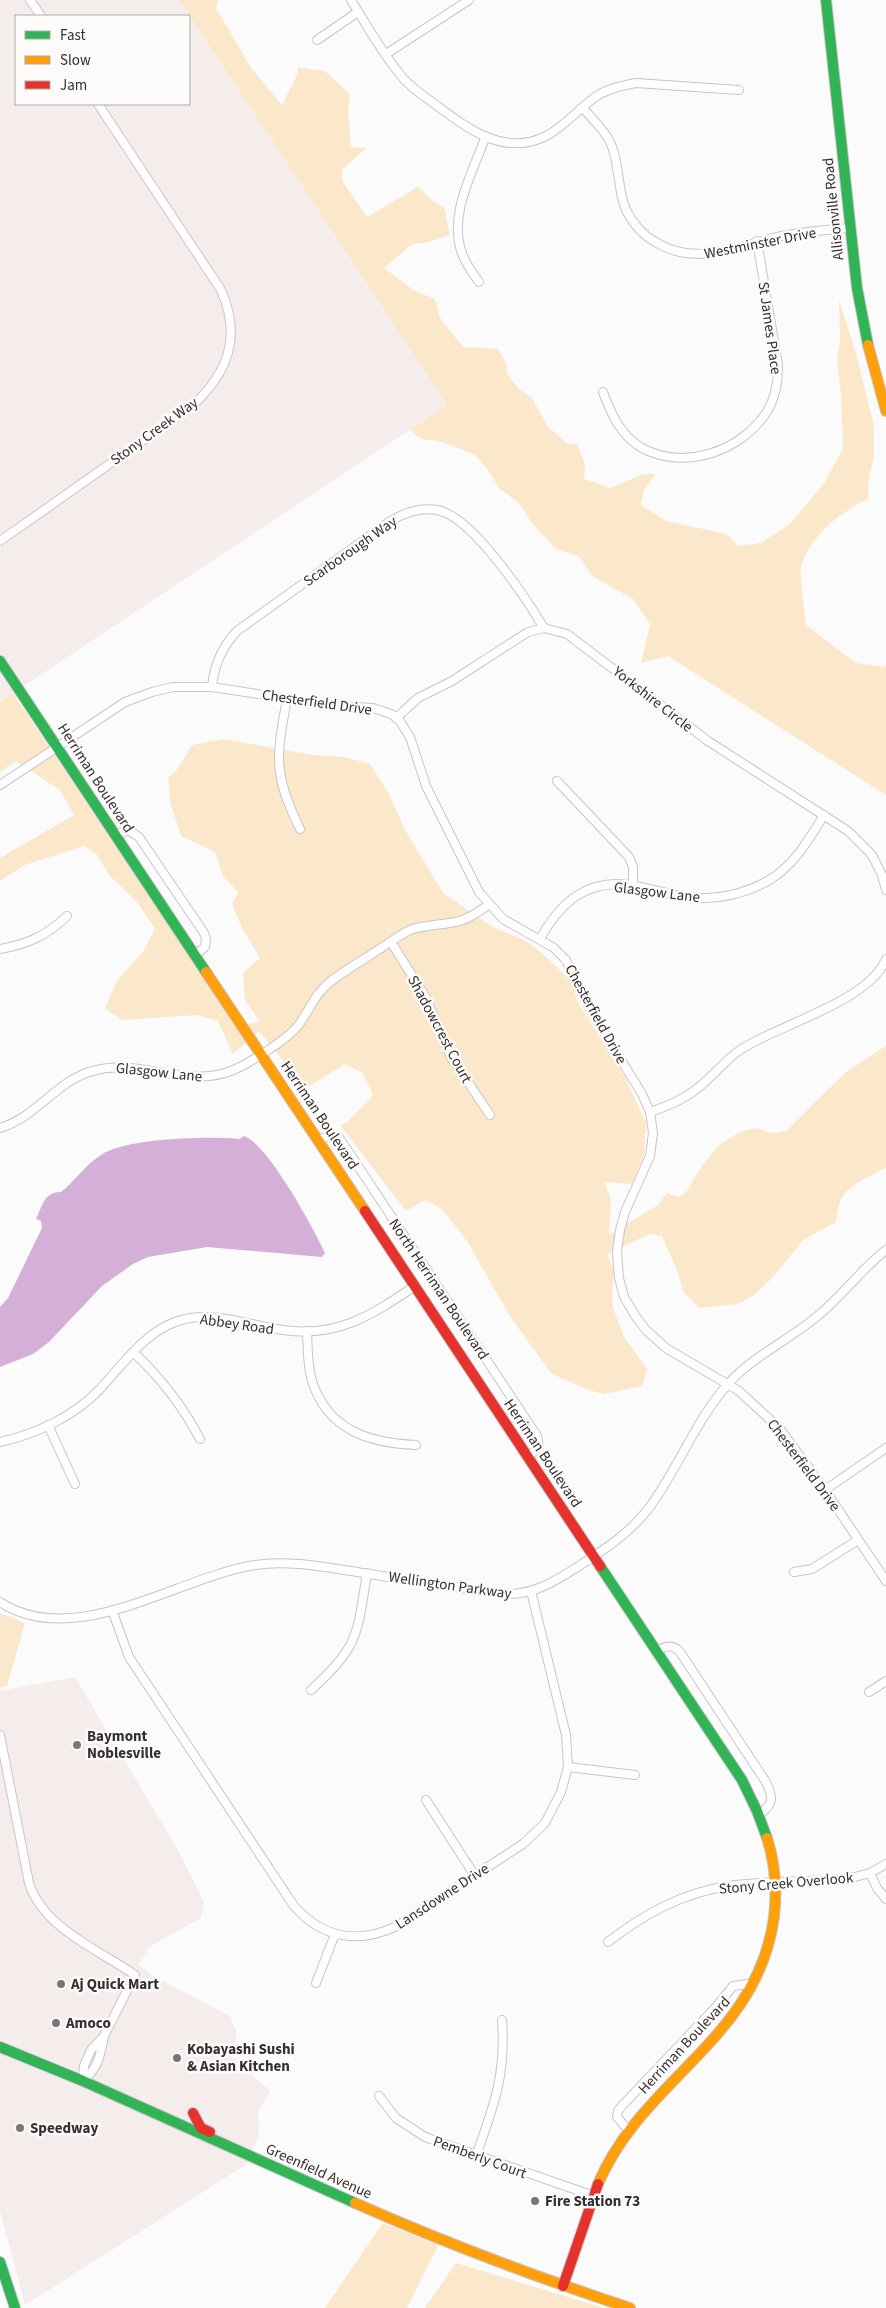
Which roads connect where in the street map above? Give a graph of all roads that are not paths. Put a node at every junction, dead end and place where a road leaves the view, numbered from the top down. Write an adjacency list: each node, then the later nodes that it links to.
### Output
1 (30, 0): 6 (street)
2 (351, 0): 5 (street)
3 (470, 0): 8 (street)
4 (826, 0): 13 (main road, Allisonville Road)
5 (358, 12): 7 (street); 8 (street)
6 (40, 15)
7 (317, 40)
8 (386, 54): 12 (street)
9 (739, 90): 11 (street)
10 (99, 105): 18 (street, Stony Creek Way)
11 (582, 108): 12 (street); 14 (street, Westminster Drive)
12 (485, 138): 15 (street)
13 (850, 228): 14 (street, Westminster Drive); 17 (main road, Allisonville Road)
14 (757, 241): 16 (street, St James Place)
15 (479, 282)
16 (602, 392)
17 (886, 411)
18 (0, 541)
19 (544, 628): 21 (street, Scarborough Way); 23 (street); 27 (street, Yorkshire Circle)
20 (0, 661): 24 (main road, Herriman Boulevard)
21 (212, 687): 22 (street, Chesterfield Drive); 24 (street, Chesterfield Drive)
22 (287, 699): 23 (street, Chesterfield Drive); 28 (street)
23 (396, 718): 32 (street, Chesterfield Drive)
24 (58, 747): 26 (street); 29 (main road, Herriman Boulevard)
25 (557, 781): 30 (street)
26 (0, 785)
27 (824, 815): 30 (street, Glasgow Lane); 31 (street, Yorkshire Circle)
28 (300, 829)
29 (116, 835): 37 (main road, Herriman Boulevard); 37 (street)
30 (633, 885): 34 (street, Glasgow Lane)
31 (886, 890)
32 (488, 905): 34 (street, Chesterfield Drive); 35 (street, Glasgow Lane)
33 (67, 916): 36 (street)
34 (540, 939): 40 (street, Chesterfield Drive)
35 (391, 942): 39 (street, Glasgow Lane); 41 (street, Shadowcrest Court)
36 (0, 949)
37 (196, 955): 39 (main road, Herriman Boulevard)
38 (886, 959): 40 (street)
39 (261, 1054): 42 (street, Glasgow Lane); 43 (main road, Herriman Boulevard)
40 (650, 1112): 48 (street, Chesterfield Drive)
41 (490, 1115)
42 (0, 1128)
43 (318, 1140): 45 (main road, Herriman Boulevard); 54 (street, North Herriman Boulevard)
44 (886, 1250): 48 (street, Wellington Parkway)
45 (415, 1286): 46 (street, Abbey Road); 54 (main road, Herriman Boulevard)
46 (307, 1331): 47 (street, Abbey Road); 52 (street)
47 (134, 1352): 49 (street, Abbey Road); 50 (street)
48 (727, 1384): 56 (street, Chesterfield Drive); 58 (street, Wellington Parkway)
49 (48, 1425): 51 (street, Abbey Road); 55 (street)
50 (200, 1439)
51 (0, 1442)
52 (416, 1445)
53 (886, 1448): 56 (street)
54 (528, 1457): 58 (main road, Herriman Boulevard)
55 (75, 1484)
56 (825, 1490): 57 (street, Chesterfield Drive)
57 (858, 1540): 59 (street); 61 (street, Chesterfield Drive)
58 (594, 1556): 62 (street, Wellington Parkway); 65 (main road, Herriman Boulevard)
59 (794, 1572)
60 (366, 1573): 62 (street, Wellington Parkway); 64 (street, Wellington Parkway); 67 (street)
61 (886, 1581)
62 (531, 1591): 70 (street, Lansdowne Drive)
63 (0, 1602): 64 (street, Wellington Parkway)
64 (112, 1610): 79 (street, Lansdowne Drive)
65 (657, 1651): 73 (main road, Herriman Boulevard); 73 (street)
66 (886, 1681): 68 (street)
67 (311, 1690)
68 (869, 1692)
69 (0, 1735): 84 (street)
70 (568, 1767): 71 (street); 76 (street, Lansdowne Drive)
71 (635, 1776)
72 (426, 1800): 76 (street)
73 (760, 1814): 77 (main road, Herriman Boulevard)
74 (886, 1864): 75 (street, Stony Creek Overlook)
75 (870, 1873): 77 (street, Stony Creek Overlook); 78 (street)
76 (475, 1876): 79 (street, Lansdowne Drive)
77 (775, 1882): 80 (street, Stony Creek Overlook); 82 (main road, Herriman Boulevard)
78 (886, 1899)
79 (335, 1934): 81 (street)
80 (608, 1942)
81 (316, 1983)
82 (754, 1983): 89 (main road, Herriman Boulevard); 89 (street)
83 (502, 2020): 90 (street)
84 (104, 2036): 86 (street); 86 (street)
85 (0, 2047): 86 (main road, Greenfield Avenue)
86 (83, 2081): 91 (main road, Greenfield Avenue)
87 (379, 2096): 90 (street, Pemberly Court)
88 (193, 2113): 91 (main road)
89 (628, 2130): 92 (main road, Herriman Boulevard)
90 (476, 2156): 92 (street, Pemberly Court)
91 (288, 2173): 94 (main road, Greenfield Avenue)
92 (594, 2196): 94 (main road, Herriman Boulevard)
93 (0, 2262): 95 (main road)
94 (563, 2286): 96 (main road, Greenfield Avenue)
95 (15, 2308)
96 (630, 2308)

